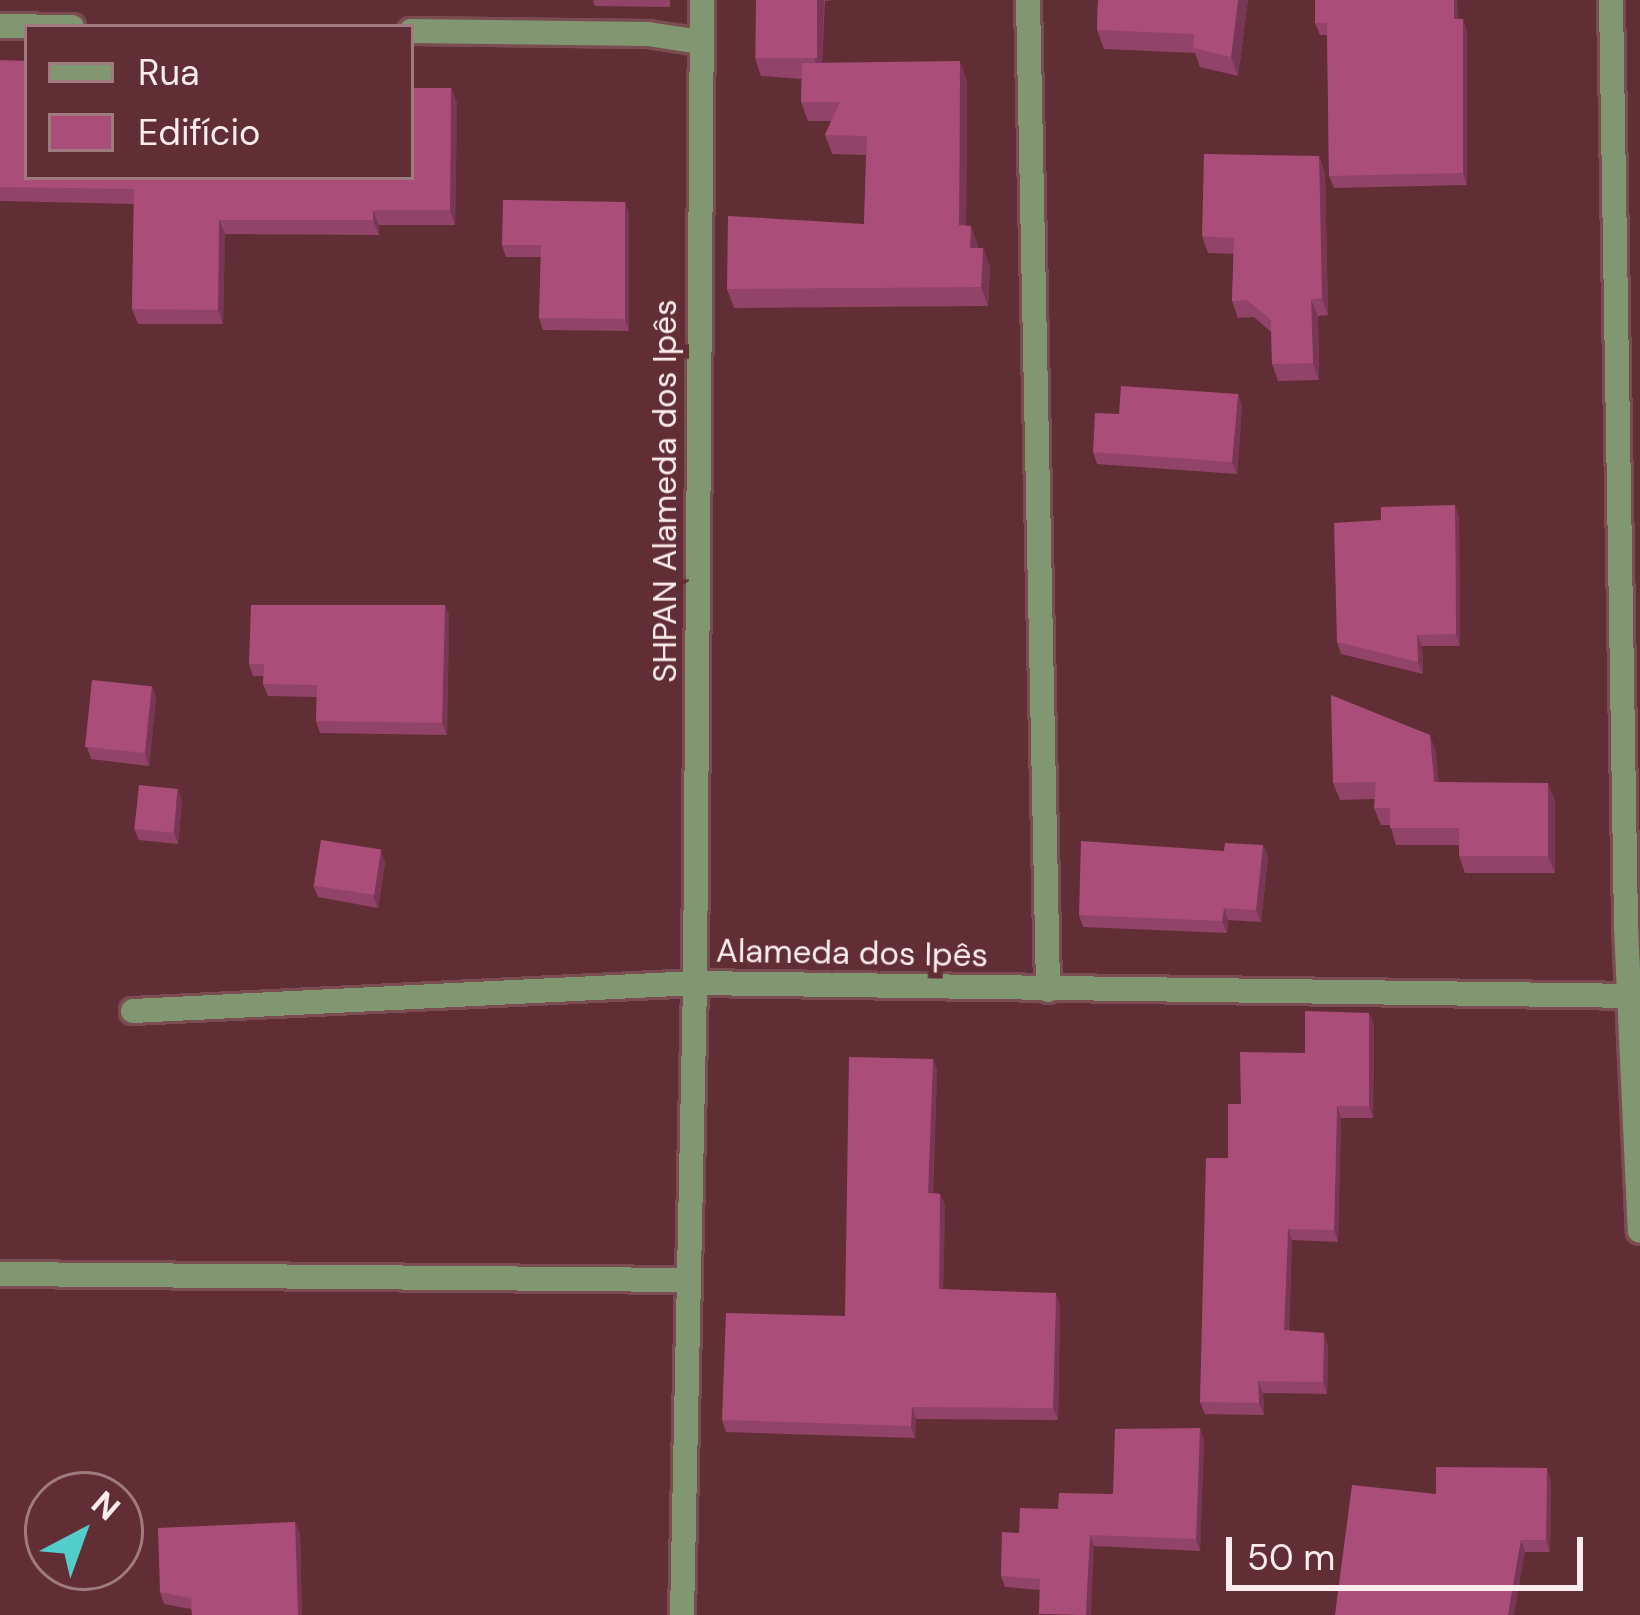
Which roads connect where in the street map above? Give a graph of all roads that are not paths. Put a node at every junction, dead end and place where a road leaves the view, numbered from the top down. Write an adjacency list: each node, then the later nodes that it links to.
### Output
1 (702, 0): 5 (street, SHPAN Alameda dos Ipês)
2 (1028, 0): 7 (street)
3 (1611, 0): 8 (street)
4 (414, 31): 5 (street)
5 (701, 42): 6 (street, SHPAN Alameda dos Ipês)
6 (695, 983): 7 (street, Alameda dos Ipês); 9 (street); 12 (street, Alameda dos Ipês)
7 (1048, 990): 8 (street, Alameda dos Ipês)
8 (1635, 996): 10 (street)
9 (133, 1010)
10 (1640, 1231)
11 (0, 1274): 12 (street)
12 (689, 1280): 13 (street, Alameda dos Ipês)
13 (682, 1615)

